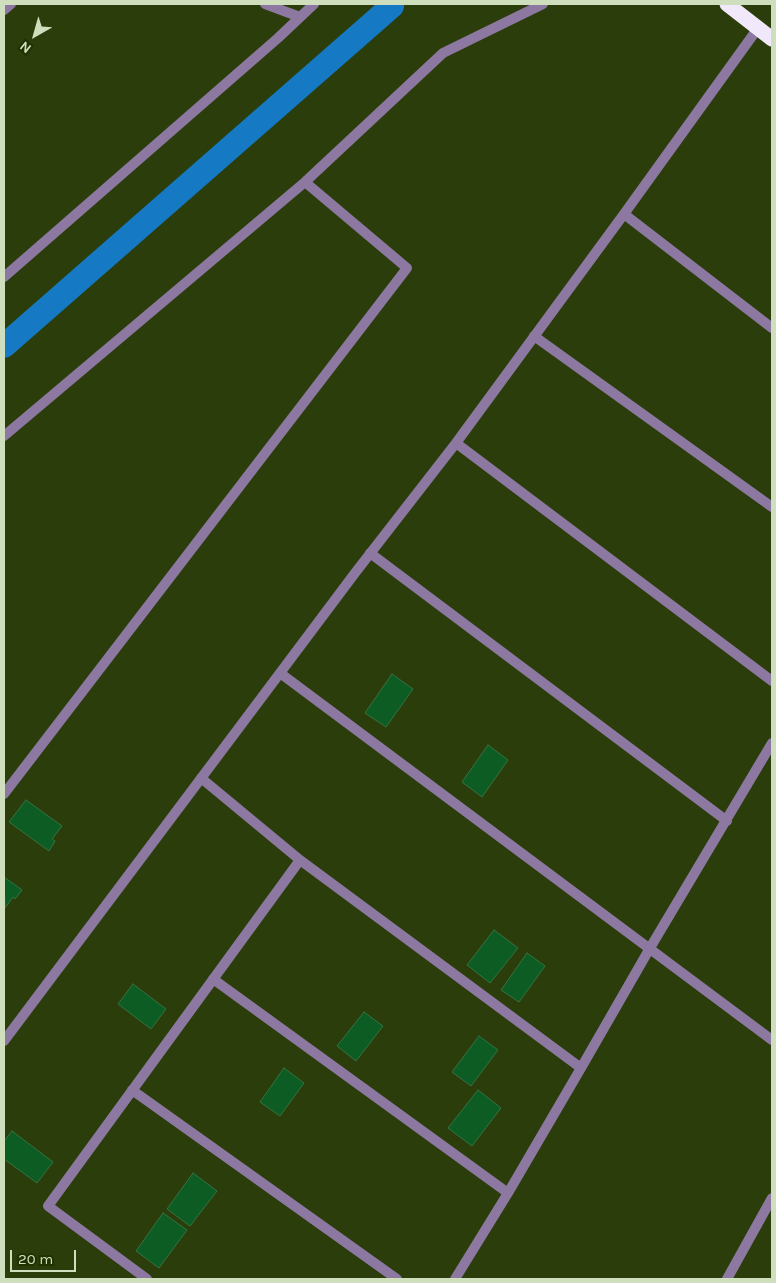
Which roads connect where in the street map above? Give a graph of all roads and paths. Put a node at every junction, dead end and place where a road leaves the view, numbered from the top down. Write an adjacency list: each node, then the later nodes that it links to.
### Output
1 (11, 4): 7 (street)
2 (266, 4): 8 (street)
3 (314, 4): 8 (street)
4 (521, 4): 6 (street)
5 (727, 4): 9 (highway)
6 (538, 6): 11 (street)
7 (4, 10)
8 (300, 17): 13 (street)
9 (758, 28): 10 (highway); 12 (street)
10 (772, 39)
11 (305, 182): 16 (street); 24 (street)
12 (624, 214): 14 (street); 15 (street)
13 (4, 277)
14 (772, 328)
15 (534, 336): 17 (street); 18 (street)
16 (4, 436)
17 (456, 443): 19 (street); 21 (street)
18 (772, 507)
19 (370, 553): 20 (street); 25 (street)
20 (280, 673): 23 (street); 27 (street)
21 (772, 681)
22 (772, 743): 25 (street)
23 (201, 778): 26 (street); 30 (street)
24 (4, 794)
25 (727, 821): 27 (street)
26 (300, 860): 28 (street); 31 (street)
27 (650, 948): 29 (street); 31 (street)
28 (213, 979): 32 (street); 33 (street)
29 (772, 1040)
30 (4, 1041)
31 (582, 1068): 33 (street)
32 (132, 1090): 35 (street); 36 (street)
33 (508, 1193): 37 (street)
34 (772, 1198): 38 (street)
35 (147, 1279)
36 (397, 1279)
37 (455, 1279)
38 (727, 1279)

